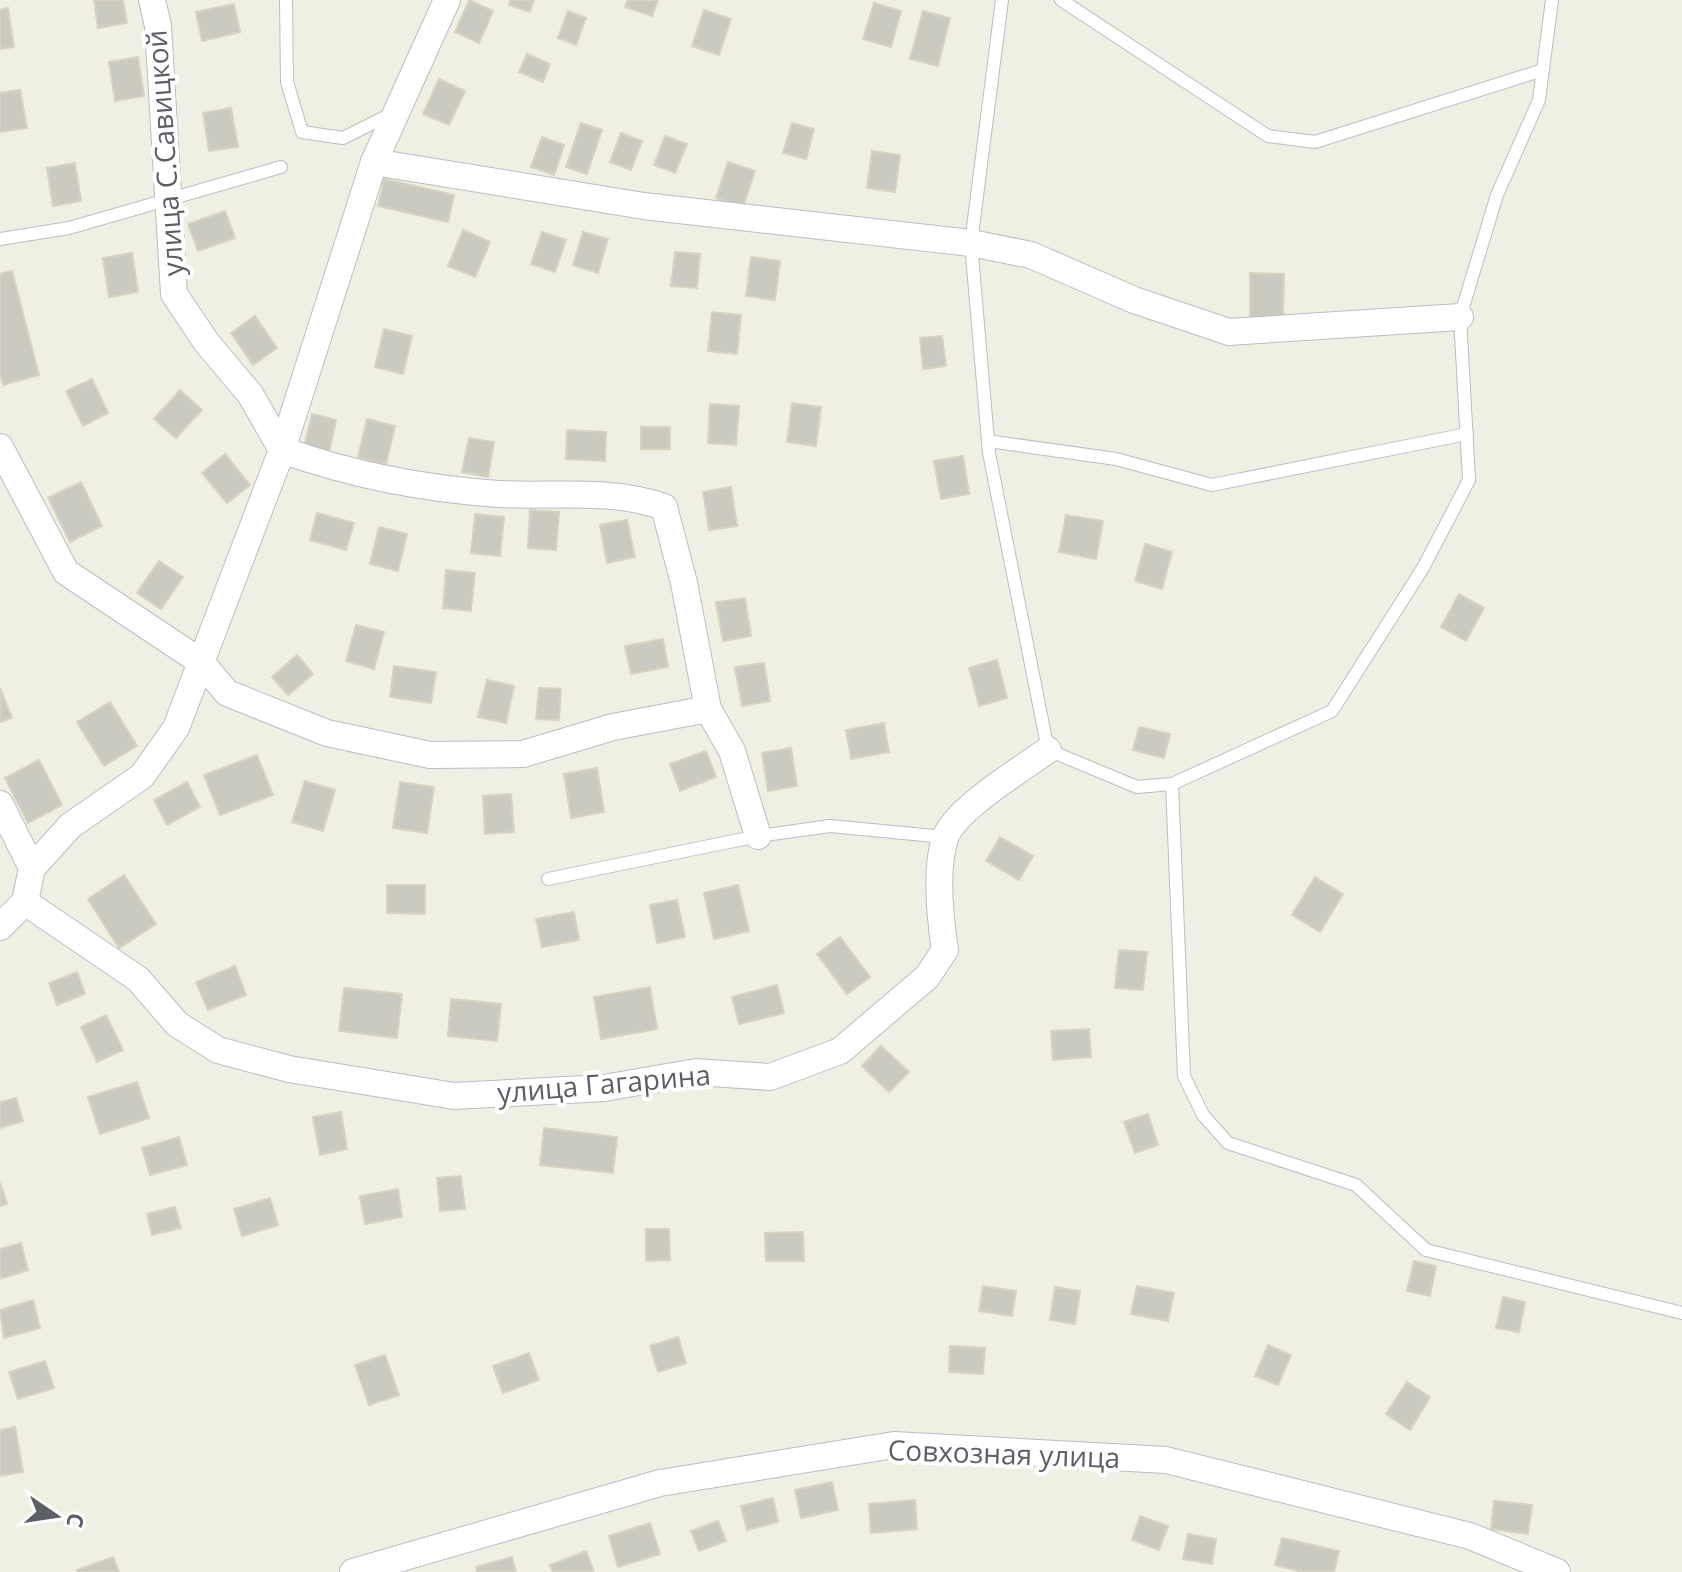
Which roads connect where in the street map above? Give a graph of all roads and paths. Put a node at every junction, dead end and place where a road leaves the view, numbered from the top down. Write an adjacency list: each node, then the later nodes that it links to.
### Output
1 (152, 0): 11 (street, улица С.Савицкой)
2 (286, 0): 8 (lane)
3 (447, 0): 8 (street)
4 (1002, 0): 13 (lane)
5 (1061, 0): 7 (lane)
6 (1552, 0): 7 (lane)
7 (1543, 70): 14 (lane)
8 (398, 110): 9 (street)
9 (374, 162): 13 (street); 18 (street)
10 (281, 167): 11 (lane)
11 (166, 197): 12 (lane); 18 (street, улица С.Савицкой)
12 (0, 239)
13 (971, 243): 14 (street); 16 (lane)
14 (1460, 317): 15 (lane)
15 (1467, 434): 16 (lane); 22 (lane)
16 (988, 441): 21 (lane)
17 (0, 447): 19 (street)
18 (282, 450): 19 (street); 20 (street)
19 (201, 662): 20 (street); 26 (street)
20 (708, 709): 24 (street)
21 (1048, 750): 22 (lane); 25 (street)
22 (1172, 784): 30 (lane)
23 (0, 804): 26 (street)
24 (758, 836): 25 (lane); 27 (lane)
25 (945, 837): 28 (street, улица Гагарина)
26 (32, 868): 28 (street)
27 (548, 879)
28 (25, 902): 29 (street)
29 (0, 927)
30 (1682, 1313)
31 (353, 1572): 32 (street, Совхозная улица)
32 (1557, 1572)

